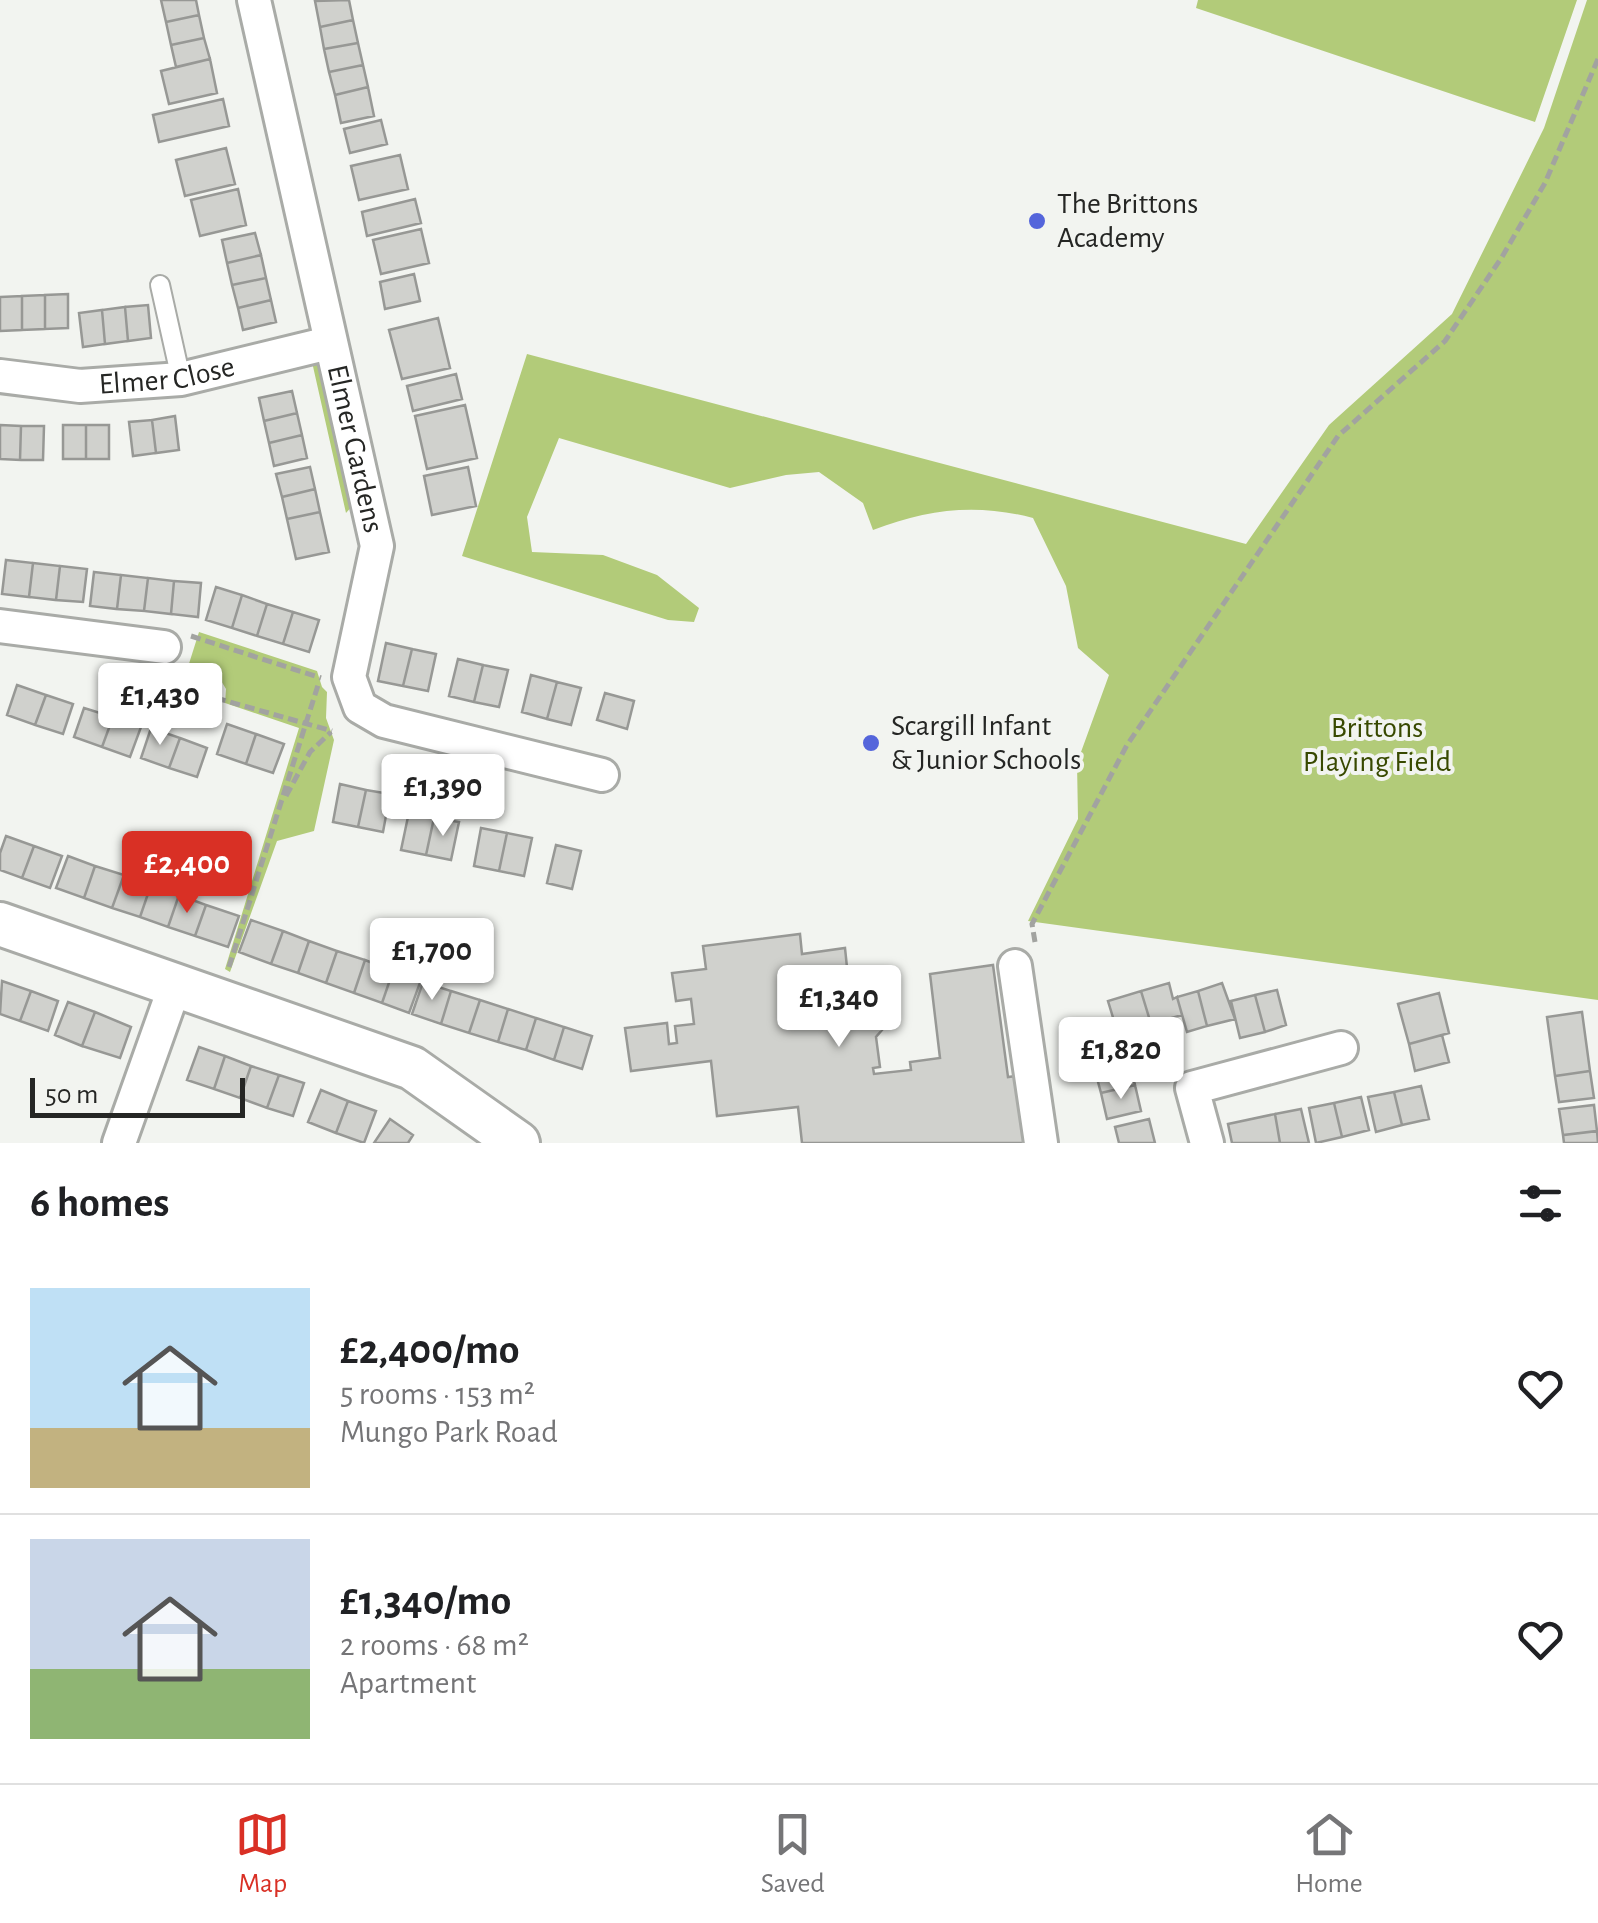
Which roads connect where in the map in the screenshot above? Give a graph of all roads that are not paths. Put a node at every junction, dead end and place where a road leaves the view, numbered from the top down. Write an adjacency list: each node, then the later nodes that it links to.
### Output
1 (254, 0): 3 (street, Elmer Gardens)
2 (160, 284): 5 (lane)
3 (330, 343): 5 (street, Elmer Close); 8 (street, Elmer Gardens)
4 (0, 376): 5 (street, Elmer Close)
5 (182, 379)
6 (0, 626): 7 (street)
7 (164, 647)
8 (602, 775)
9 (0, 924): 11 (street)
10 (1015, 966): 15 (street)
11 (176, 983): 13 (street); 14 (street)
12 (1341, 1048): 16 (street)
13 (119, 1143)
14 (518, 1143)
15 (1041, 1143)
16 (1207, 1143)

